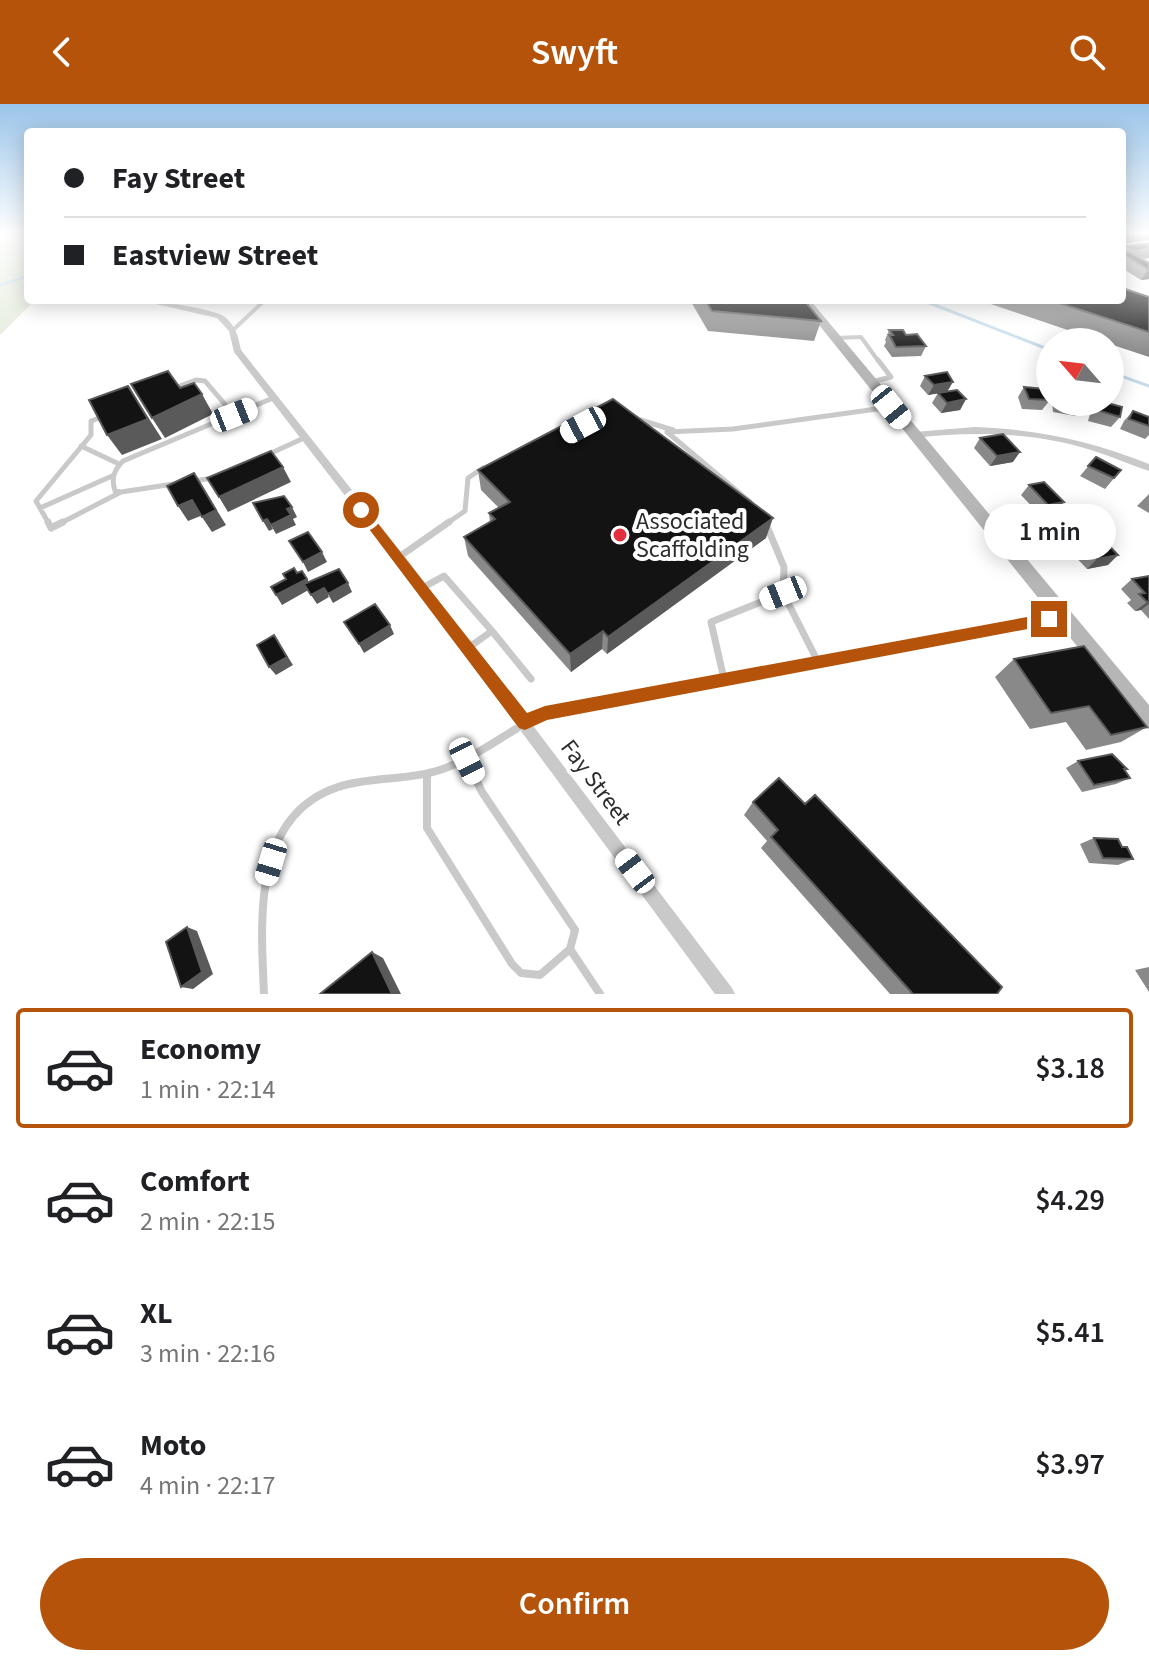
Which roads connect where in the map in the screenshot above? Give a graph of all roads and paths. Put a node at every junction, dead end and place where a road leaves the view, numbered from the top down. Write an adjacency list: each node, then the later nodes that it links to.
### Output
1 (162, 304): 4 (street)
2 (261, 304): 4 (lane)
3 (807, 304): 7 (main road)
4 (233, 330): 6 (street, Fay Street)
5 (170, 390): 9 (lane)
6 (273, 398): 9 (lane); 13 (street, Fay Street)
7 (891, 407): 11 (lane); 12 (main road)
8 (621, 414): 11 (lane)
9 (234, 415): 17 (lane)
10 (105, 416): 14 (lane)
11 (673, 430): 25 (lane)
12 (914, 435): 18 (street); 26 (main road)
13 (304, 438): 15 (lane); 23 (street, Fay Street)
14 (81, 446): 17 (lane); 22 (lane)
15 (263, 457)
16 (496, 463): 23 (lane)
17 (119, 464): 20 (lane)
18 (1149, 468)
19 (225, 474): 21 (lane)
20 (112, 476): 21 (lane); 22 (lane)
21 (121, 492): 22 (lane)
22 (40, 508)
23 (399, 557): 24 (street, Fay Street)
24 (422, 588): 27 (lane); 28 (street, Fay Street)
25 (783, 593): 29 (lane); 31 (lane)
26 (1064, 616): 29 (lane); 32 (main road)
27 (492, 631): 28 (lane); 30 (lane)
28 (467, 648): 33 (street, Fay Street)
29 (817, 660): 31 (lane)
30 (531, 679)
31 (724, 679): 33 (lane)
32 (1149, 720)
33 (525, 722): 34 (lane); 39 (street, Fay Street)
34 (467, 761): 35 (lane); 36 (lane)
35 (427, 774): 36 (lane); 37 (lane)
36 (570, 949): 38 (lane)
37 (264, 994)
38 (600, 994)
39 (726, 994)

